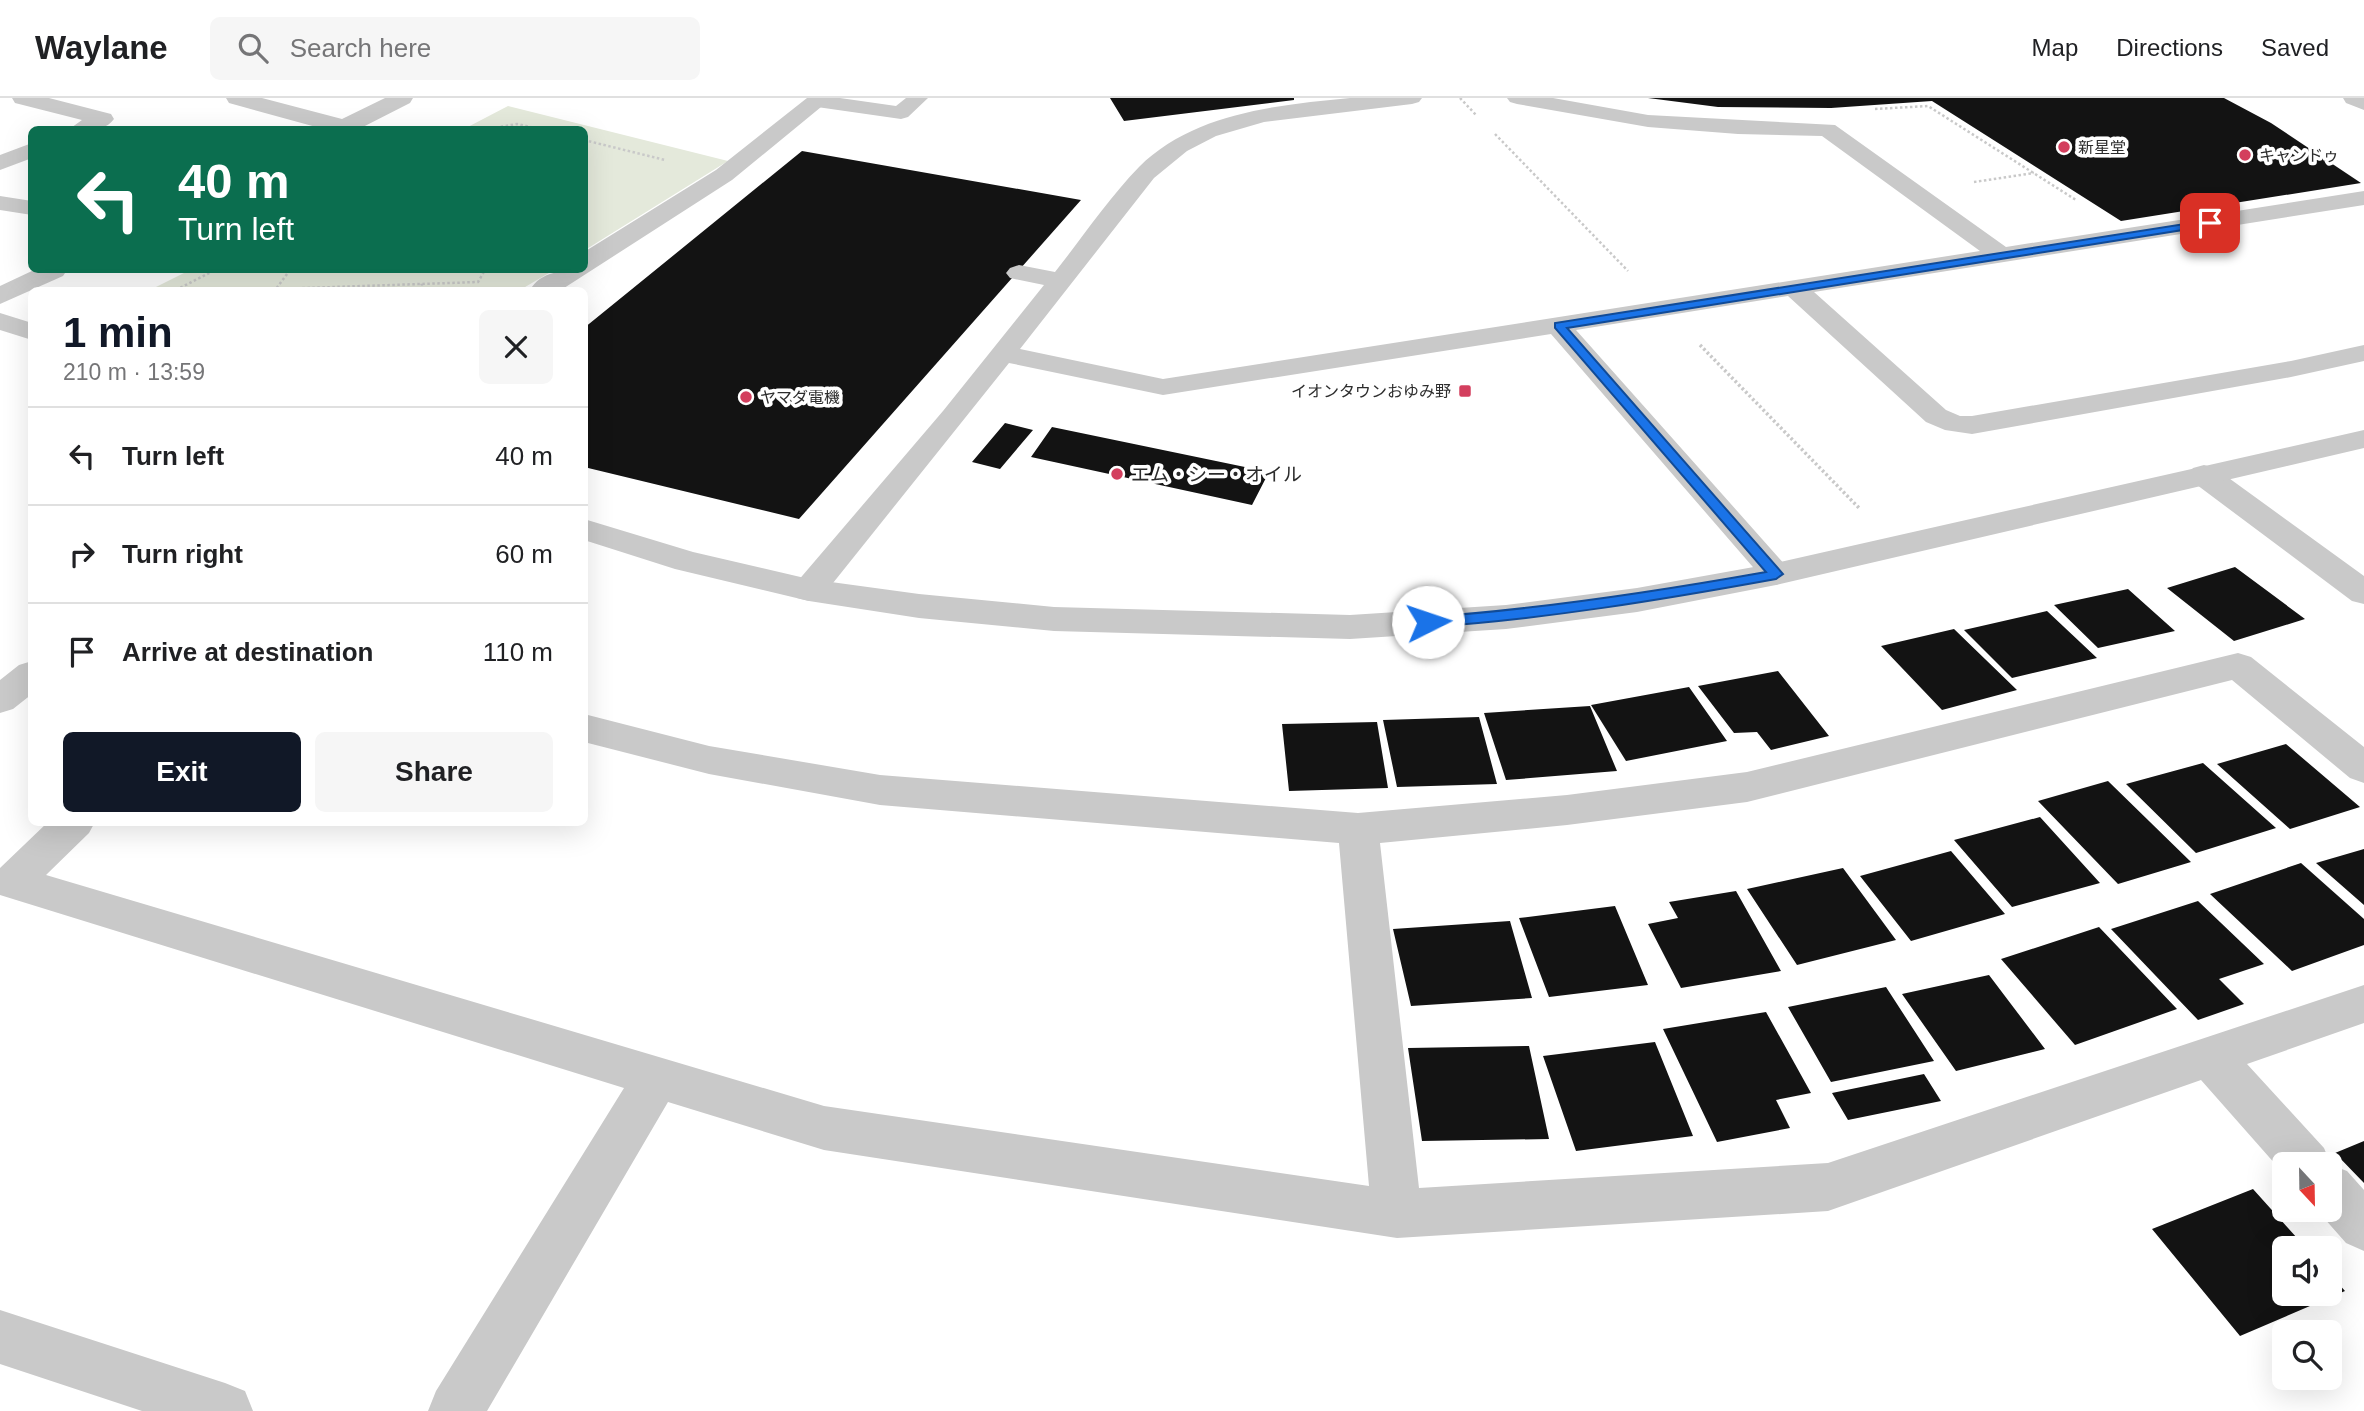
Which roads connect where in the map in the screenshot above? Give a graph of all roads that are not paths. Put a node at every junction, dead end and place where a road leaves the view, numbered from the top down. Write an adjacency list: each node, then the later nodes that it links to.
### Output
1 (23, 98): 10 (street)
2 (237, 98): 11 (street)
3 (402, 98): 12 (street)
4 (918, 98): 8 (lane)
5 (1412, 98): 23 (lane)
6 (1517, 98): 18 (lane)
7 (2354, 98): 9 (street)
8 (819, 99): 19 (street)
9 (2364, 103)
10 (88, 126)
11 (334, 126)
12 (345, 126)
13 (28, 152): 14 (street)
14 (0, 163)
15 (2364, 198): 18 (lane)
16 (0, 203): 17 (street)
17 (28, 207)
18 (2003, 256): 25 (lane)
19 (588, 261)
20 (48, 273): 26 (street)
21 (571, 273): 24 (street)
22 (1019, 273): 23 (lane)
23 (1062, 281): 31 (lane)
24 (548, 287)
25 (1795, 289): 28 (lane); 30 (lane)
26 (0, 296)
27 (0, 321): 29 (street)
28 (1559, 326): 31 (lane); 35 (lane)
29 (28, 331)
30 (2364, 353)
31 (1003, 354): 36 (lane)
32 (2364, 439): 33 (street)
33 (2204, 475): 35 (street); 37 (street)
34 (588, 530): 36 (street)
35 (1776, 574): 36 (street)
36 (809, 590)
37 (2364, 593)
38 (28, 677): 39 (street)
39 (0, 700)
40 (588, 729): 43 (street)
41 (2364, 768): 43 (street)
42 (71, 826): 46 (street)
43 (1358, 829): 49 (street)
44 (2364, 1004): 45 (street)
45 (2211, 1058): 47 (street); 49 (street)
46 (657, 1077): 49 (street); 54 (street)
47 (2296, 1152)
48 (2342, 1202): 50 (street)
49 (1397, 1214)
50 (2364, 1226)
51 (0, 1337): 52 (street)
52 (167, 1403): 53 (street)
53 (225, 1411)
54 (456, 1411)

